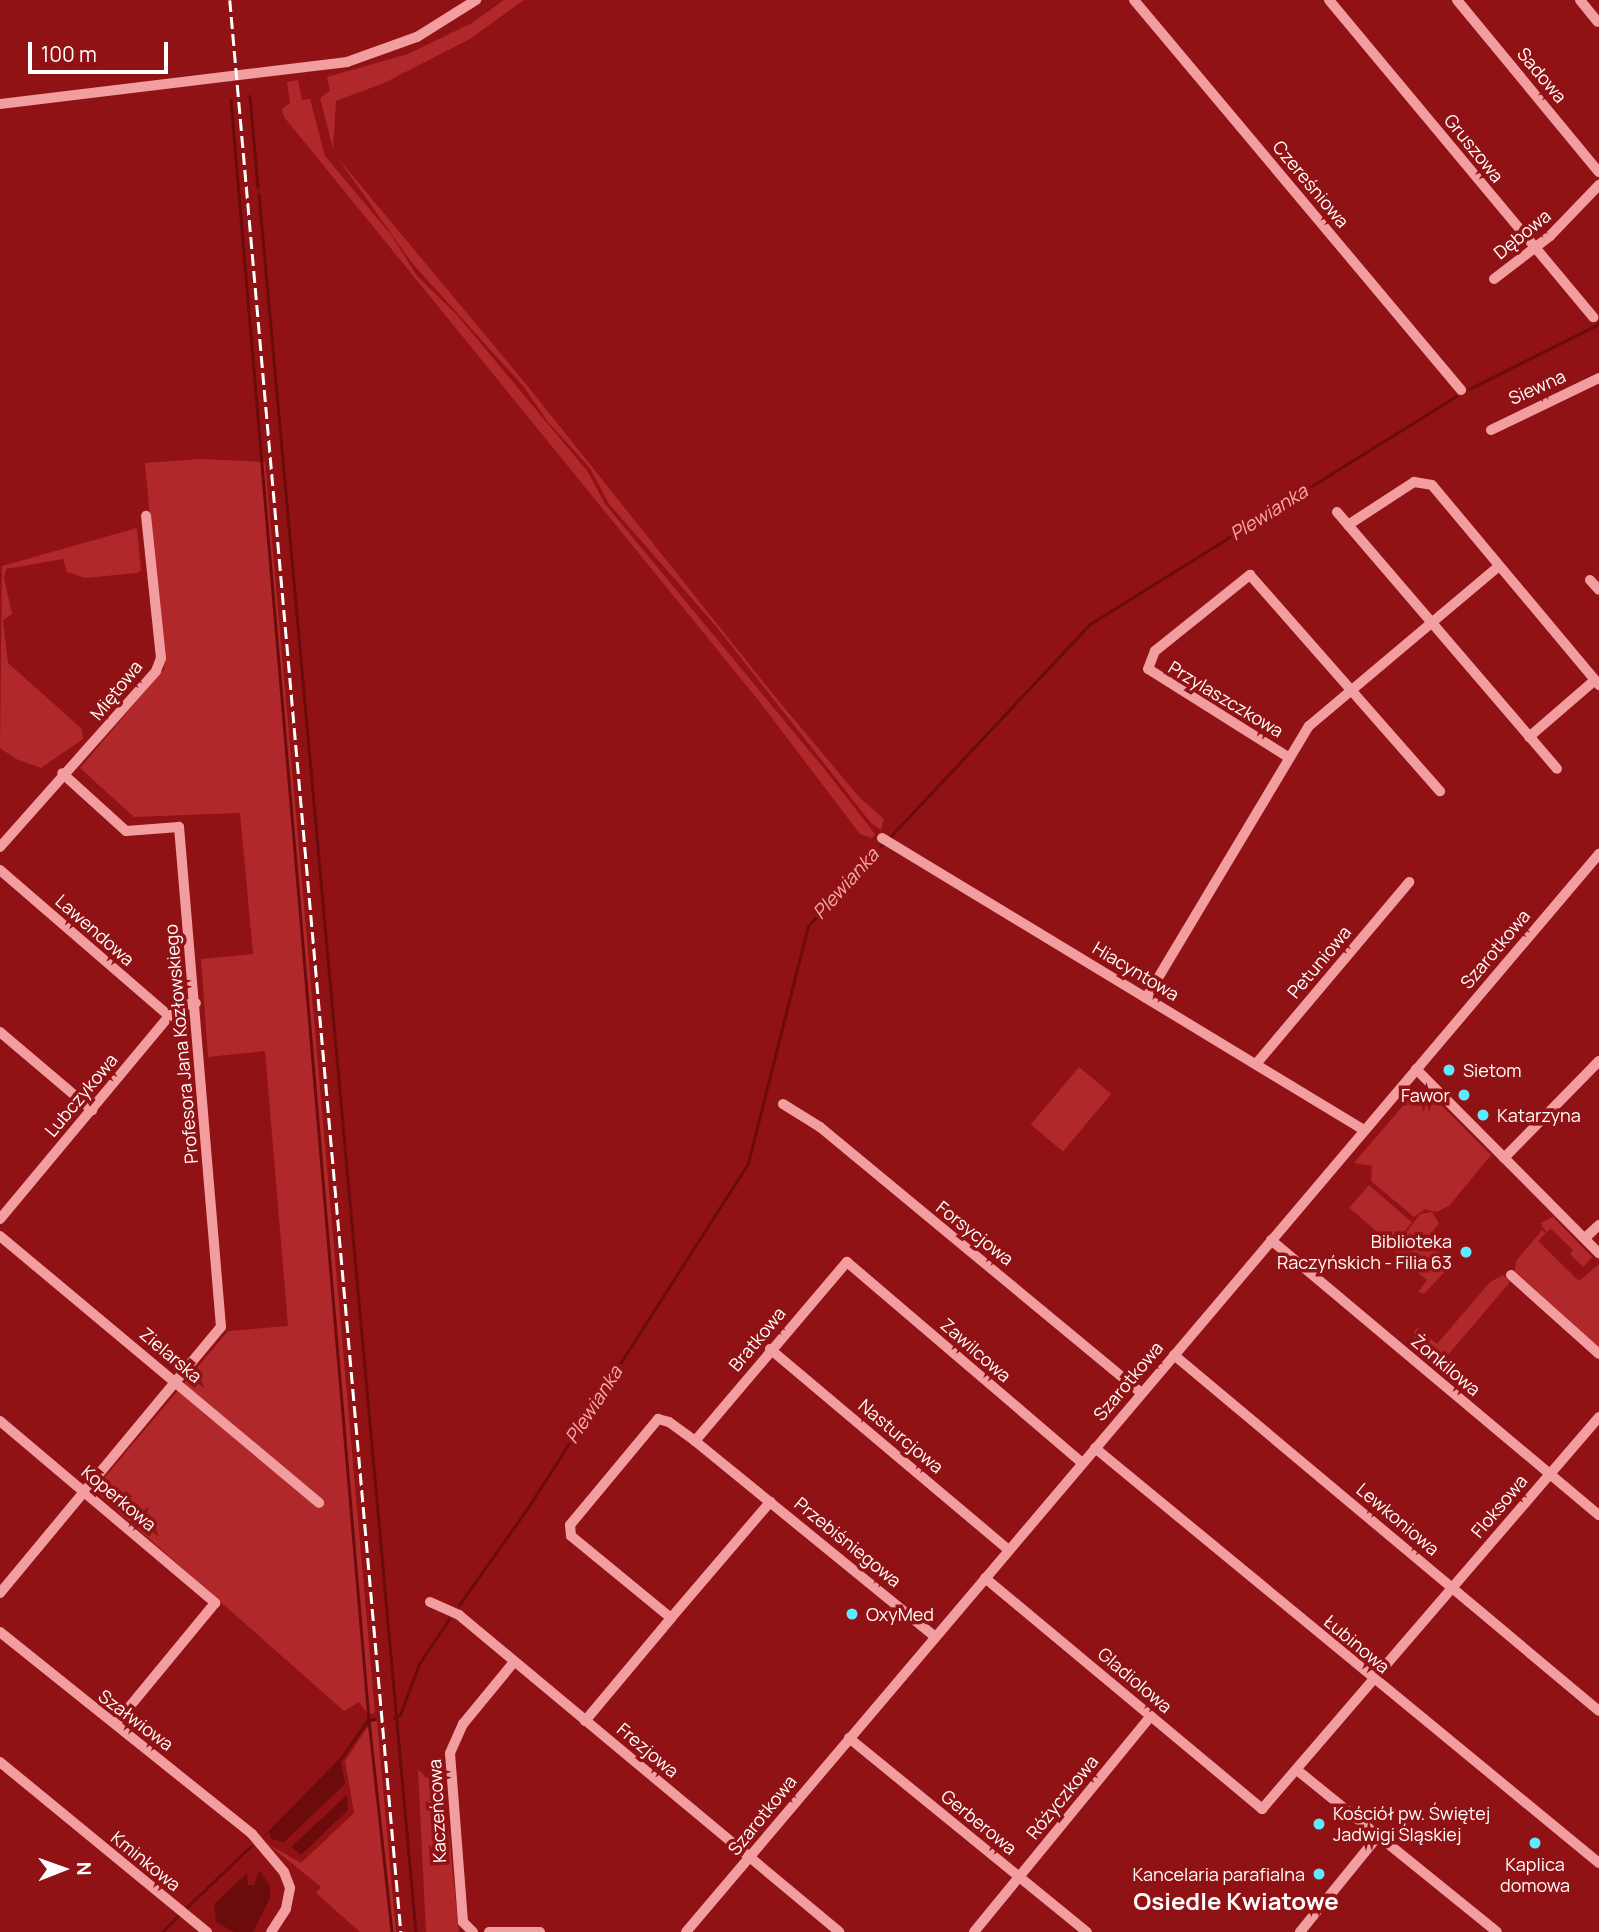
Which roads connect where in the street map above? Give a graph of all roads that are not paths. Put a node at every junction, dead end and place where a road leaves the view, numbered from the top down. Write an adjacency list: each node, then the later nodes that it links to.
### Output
1 (476, 0): 7 (street)
2 (1134, 0): 14 (street, Czereśniowa)
3 (1329, 0): 10 (street, Gruszowa)
4 (1457, 0): 8 (street, Sadowa)
5 (1580, 0): 6 (street)
6 (1598, 22)
7 (0, 104)
8 (1599, 172)
9 (1599, 185): 10 (street, Dębowa)
10 (1532, 246): 11 (street, Dębowa); 12 (street, Gruszowa)
11 (1494, 279)
12 (1593, 317)
13 (1599, 378): 15 (street, Siewna)
14 (1461, 390)
15 (1491, 430)
16 (1338, 512): 18 (street)
17 (146, 516): 28 (street, Miętowa)
18 (1348, 525): 19 (street); 22 (street)
19 (1499, 566): 22 (street, Przylaszczkowa); 23 (street)
20 (1590, 580): 21 (street)
21 (1599, 590)
22 (1432, 622): 24 (street, Przylaszczkowa); 25 (street)
23 (1597, 682): 25 (street)
24 (1351, 687): 26 (street, Przylaszczkowa); 26 (street, Przylaszczkowa); 29 (street)
25 (1529, 737): 27 (street)
26 (1288, 757): 35 (street, Przylaszczkowa)
27 (1557, 769)
28 (62, 773): 31 (street, Miętowa); 36 (street, Profesora Jana Kozłowskiego)
29 (1440, 791)
30 (885, 840): 35 (street, Hiacyntowa)
31 (0, 847)
32 (1599, 854): 41 (street, Szarotkowa)
33 (0, 870): 37 (street, Lawendowa)
34 (1409, 882): 40 (street, Petuniowa)
35 (1146, 998): 40 (street, Hiacyntowa)
36 (196, 1003): 37 (street, Lubczykowa); 57 (street, Profesora Jana Kozłowskiego)
37 (169, 1016): 43 (street, Lubczykowa)
38 (0, 1032): 43 (street)
39 (1599, 1061): 45 (street)
40 (1256, 1064): 44 (street, Hiacyntowa)
41 (1416, 1069): 44 (street, Szarotkowa); 45 (street)
42 (783, 1104): 58 (street, Forsycjowa)
43 (92, 1110): 46 (street, Lubczykowa)
44 (1364, 1130): 50 (street, Szarotkowa)
45 (1504, 1158): 49 (street)
46 (0, 1219)
47 (1599, 1225): 49 (street)
48 (0, 1236): 57 (street, Zielarska)
49 (1585, 1238): 51 (street)
50 (1271, 1240): 55 (street, Szarotkowa); 64 (street, Żonkilowa)
51 (1599, 1253)
52 (847, 1262): 54 (street, Bratkowa); 63 (street, Zawilcowa)
53 (1511, 1275): 56 (street)
54 (770, 1349): 61 (street, Bratkowa); 69 (street, Nasturcjowa)
55 (1174, 1354): 58 (street, Szarotkowa); 71 (street, Lewkoniowa)
56 (1599, 1354)
57 (175, 1381): 65 (street, Profesora Jana Kozłowskiego); 67 (street, Zielarska)
58 (1141, 1393): 62 (street, Szarotkowa)
59 (1599, 1417): 64 (street, Floksowa)
60 (0, 1421): 65 (street, Koperkowa)
61 (695, 1441): 66 (street, Przebiśniegowa); 74 (street, Przebiśniegowa)
62 (1095, 1448): 63 (street, Szarotkowa); 78 (street, Łubinowa)
63 (1082, 1463): 69 (street, Szarotkowa)
64 (1548, 1473): 68 (street, Żonkilowa); 71 (street, Floksowa)
65 (85, 1491): 72 (street, Profesora Jana Kozłowskiego); 82 (street, Koperkowa)
66 (770, 1502): 74 (street, Przebiśniegowa); 76 (street, Przebiśniegowa)
67 (319, 1503)
68 (1599, 1515)
69 (1009, 1550): 70 (street, Szarotkowa)
70 (985, 1578): 76 (street, Szarotkowa); 80 (street, Gladiolowa)
71 (1453, 1587): 78 (street, Floksowa); 79 (street, Lewkoniowa)
72 (0, 1593)
73 (430, 1602): 77 (street, Frezjowa)
74 (671, 1618): 81 (street, Przebiśniegowa)
75 (0, 1632): 82 (street, Szałwiowa)
76 (935, 1637): 83 (street, Szarotkowa)
77 (514, 1662): 81 (street, Frezjowa); 94 (street, Kaczeńcowa)
78 (1372, 1680): 85 (street, Floksowa); 89 (street, Łubinowa)
79 (1599, 1711)
80 (1151, 1717): 86 (street, Gladiolowa); 90 (street, Różyczkowa)
81 (585, 1721): 88 (street, Frezjowa)
82 (116, 1723): 93 (street, Szałwiowa)
83 (849, 1738): 88 (street, Szarotkowa); 90 (street, Gerberowa)
84 (0, 1762): 92 (street, Kminkowa)
85 (1297, 1770): 86 (street, Floksowa); 87 (street)
86 (1262, 1809)
87 (1378, 1836): 100 (street); 101 (street)
88 (749, 1858): 91 (street, Frezjowa); 97 (street, Szarotkowa)
89 (1599, 1863)
90 (1019, 1876): 98 (street, Różyczkowa); 99 (street, Gerberowa)
91 (835, 1931)
92 (207, 1932)
93 (271, 1932)
94 (473, 1932)
95 (489, 1932): 96 (street)
96 (540, 1932)
97 (685, 1932)
98 (974, 1932)
99 (1087, 1932)
100 (1300, 1932)
101 (1497, 1932)

